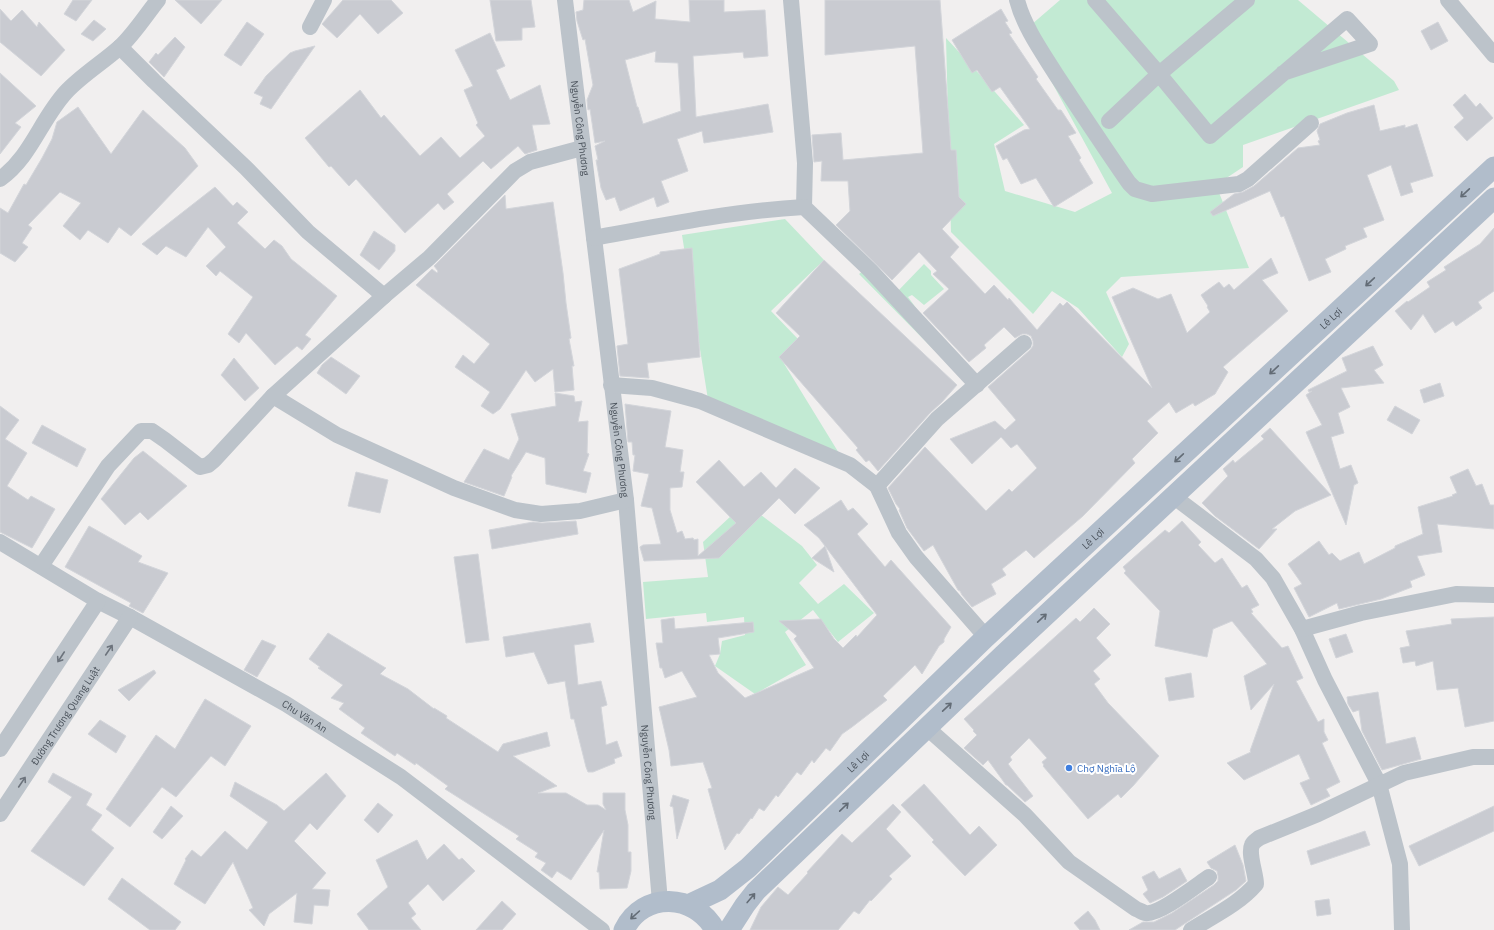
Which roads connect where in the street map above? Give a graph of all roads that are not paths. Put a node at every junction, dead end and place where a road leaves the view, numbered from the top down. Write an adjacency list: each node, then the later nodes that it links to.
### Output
1 (158, 0): 10 (street)
2 (324, 0): 9 (street)
3 (565, 0): 16 (street, Nguyễn Công Phương)
4 (790, 0): 20 (street)
5 (1017, 0): 15 (street)
6 (1095, 0): 13 (street)
7 (1248, 0): 13 (street)
8 (1448, 0): 11 (street)
9 (310, 27)
10 (120, 47): 18 (street); 22 (street)
11 (1494, 55)
12 (1283, 72): 12 (street); 13 (street)
13 (1160, 74): 14 (street)
14 (1109, 121)
15 (1311, 123)
16 (582, 148): 21 (street, Nguyễn Công Phương); 22 (street)
17 (1494, 167): 27 (main road, Lê Lợi, one-way to 27)
18 (0, 179)
19 (1494, 198): 29 (main road)
20 (804, 207): 21 (street); 25 (street)
21 (594, 238): 24 (street, Nguyễn Công Phương)
22 (384, 296): 26 (street)
23 (1024, 343): 25 (street)
24 (611, 384): 28 (street); 30 (street, Nguyễn Công Phương)
25 (977, 385): 28 (street)
26 (273, 396): 30 (street); 32 (street)
27 (1157, 479): 29 (main road); 37 (main road, Lê Lợi)
28 (877, 486): 37 (street)
29 (1173, 496): 36 (street); 38 (main road, one-way to 29)
30 (626, 500): 45 (street, Nguyễn Công Phương)
31 (0, 542): 32 (street, Chu Văn An)
32 (41, 566): 34 (street, Chu Văn An)
33 (1494, 595): 36 (street)
34 (98, 601): 35 (street, Chu Văn An); 40 (street, one-way to 40)
35 (130, 617): 43 (street, Đường Trương Quang Luật, one-way to 35); 47 (street, Chu Văn An)
36 (1302, 628): 42 (street)
37 (986, 637): 38 (main road); 46 (main road, Lê Lợi)
38 (1003, 655): 39 (main road, one-way to 38)
39 (926, 727): 44 (street); 50 (main road, one-way to 39)
40 (0, 749)
41 (1494, 757): 42 (street)
42 (1379, 784): 51 (street); 52 (street)
43 (0, 814)
44 (1209, 877)
45 (660, 902): 46 (main road); 48 (main road, one-way to 48)
46 (688, 905): 49 (main road)
47 (596, 926)
48 (624, 930)
49 (715, 930)
50 (729, 930)
51 (1191, 930)
52 (1402, 930)

